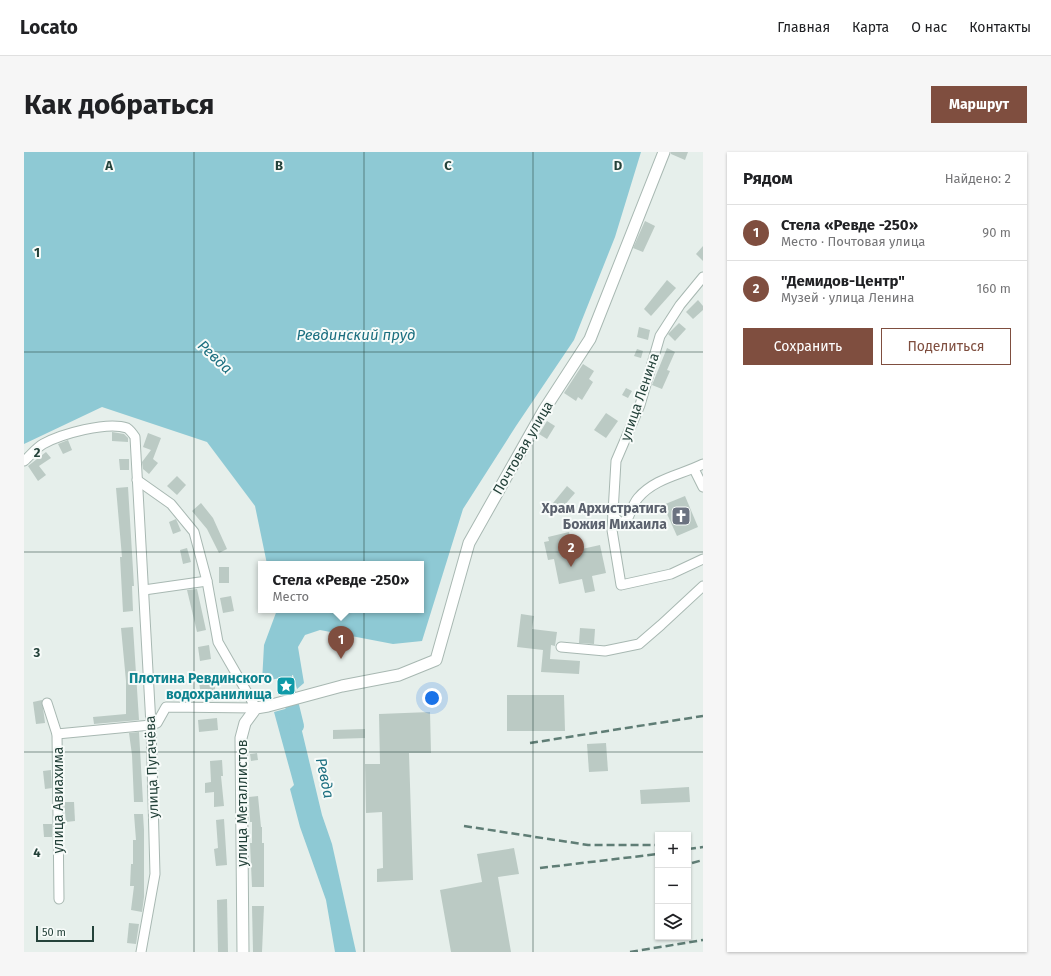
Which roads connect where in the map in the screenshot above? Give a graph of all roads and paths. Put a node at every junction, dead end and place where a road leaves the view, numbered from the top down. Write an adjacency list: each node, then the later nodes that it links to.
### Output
1 (664, 152): 15 (street, Почтовая улица)
2 (703, 277): 8 (street, улица Ленина)
3 (24, 461): 6 (street, улица Пугачёва)
4 (703, 464): 5 (street)
5 (694, 469): 7 (street); 8 (street)
6 (137, 480): 10 (street); 12 (street, улица Пугачёва)
7 (703, 487)
8 (613, 515): 9 (street, улица Ленина)
9 (703, 559)
10 (207, 581): 12 (street); 15 (street)
11 (703, 586): 13 (street)
12 (144, 590): 16 (street, улица Пугачёва)
13 (561, 647)
14 (47, 703): 17 (street, улица Авиахима)
15 (256, 708): 16 (street); 20 (street, улица Металлистов)
16 (151, 725): 17 (street); 19 (street, улица Пугачёва)
17 (57, 734): 18 (street, улица Авиахима)
18 (59, 899)
19 (141, 952)
20 (243, 952)

